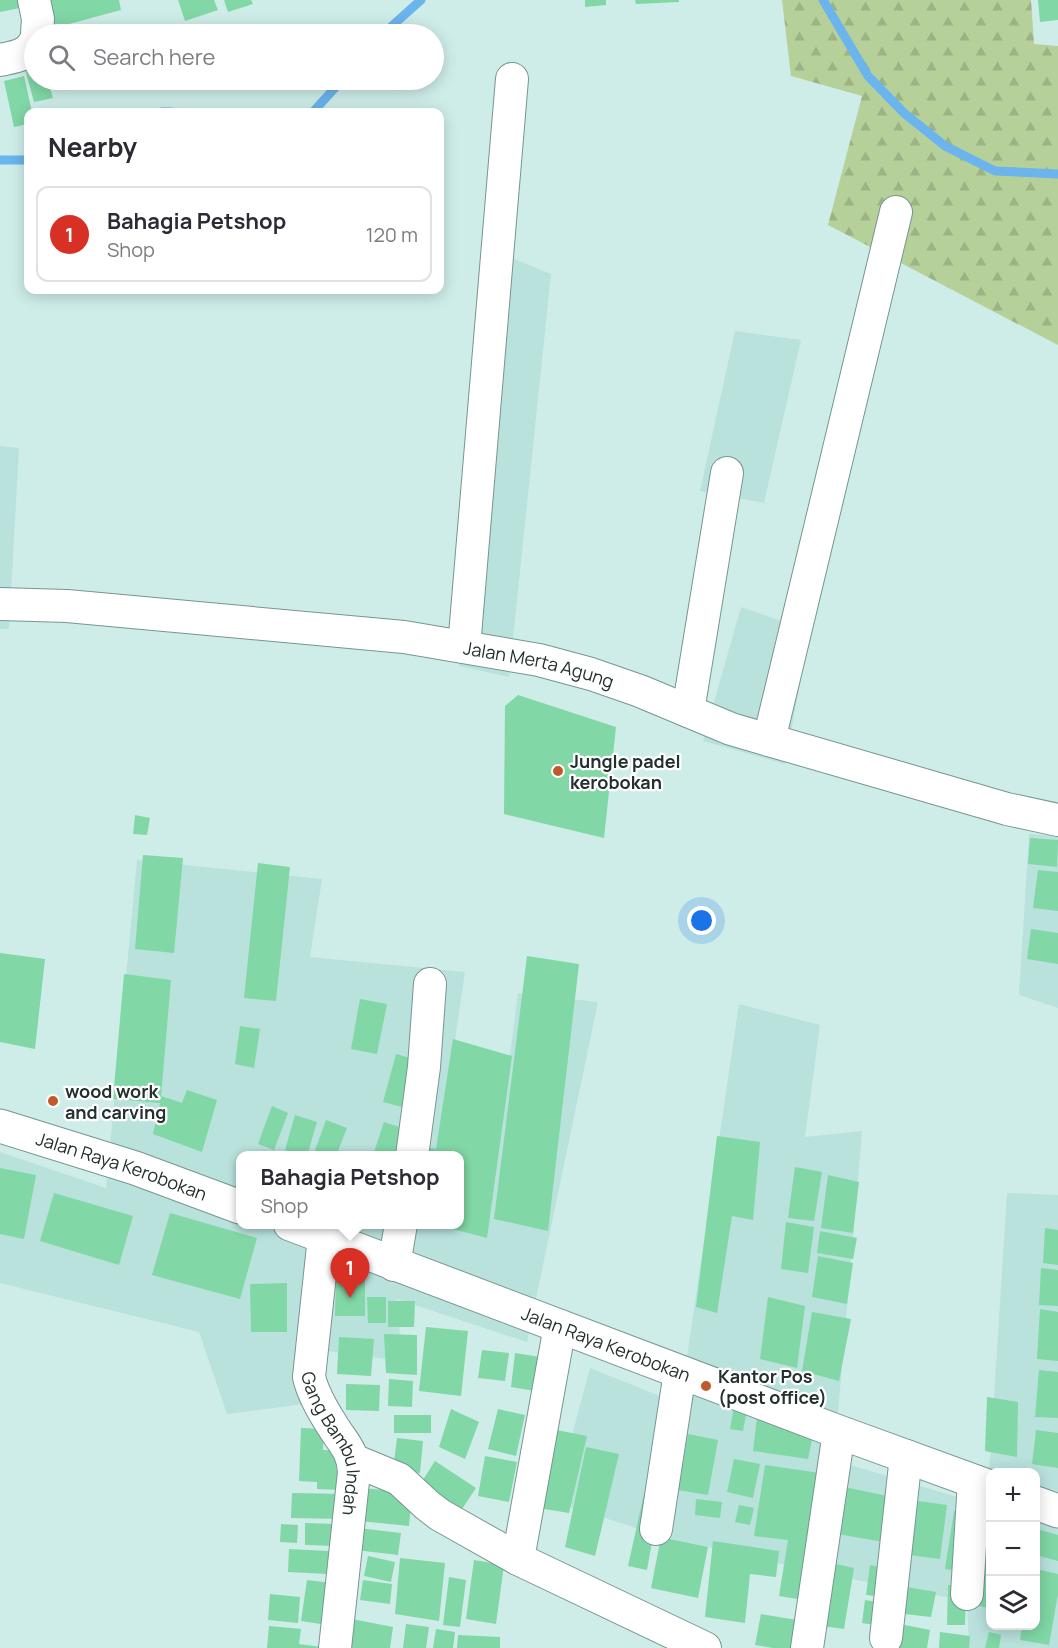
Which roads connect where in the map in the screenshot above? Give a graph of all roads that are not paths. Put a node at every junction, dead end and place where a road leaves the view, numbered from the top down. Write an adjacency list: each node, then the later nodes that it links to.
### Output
1 (34, 0): 2 (street)
2 (38, 24)
3 (24, 54): 4 (street)
4 (0, 60)
5 (512, 79): 9 (street)
6 (896, 212): 11 (street)
7 (727, 473): 10 (street)
8 (0, 604): 9 (street, Jalan Merta Agung)
9 (464, 647): 10 (street, Jalan Merta Agung)
10 (688, 711): 11 (street, Jalan Merta Agung)
11 (769, 740): 12 (street, Jalan Merta Agung)
12 (1058, 820)
13 (430, 984): 15 (street)
14 (0, 1126): 16 (main road, Jalan Raya Kerobokan)
15 (413, 1151)
16 (236, 1206)
17 (303, 1229): 19 (main road, Jalan Raya Kerobokan)
18 (400, 1229): 20 (street)
19 (324, 1237): 20 (main road, Jalan Raya Kerobokan); 25 (street, Gang Bambu Indah)
20 (394, 1265): 21 (main road, Jalan Raya Kerobokan)
21 (560, 1326): 22 (main road, Jalan Raya Kerobokan); 30 (street)
22 (681, 1372): 23 (main road, Jalan Raya Kerobokan); 29 (street)
23 (839, 1432): 24 (main road, Jalan Raya Kerobokan); 35 (street)
24 (906, 1456): 26 (main road, Jalan Raya Kerobokan); 32 (street)
25 (353, 1460): 30 (street); 33 (street, Gang Bambu Indah)
26 (982, 1484): 31 (street)
27 (1040, 1505): 28 (main road)
28 (1058, 1511)
29 (656, 1529)
30 (518, 1559): 34 (street)
31 (967, 1594)
32 (886, 1638)
33 (335, 1648)
34 (705, 1648)
35 (807, 1648)

